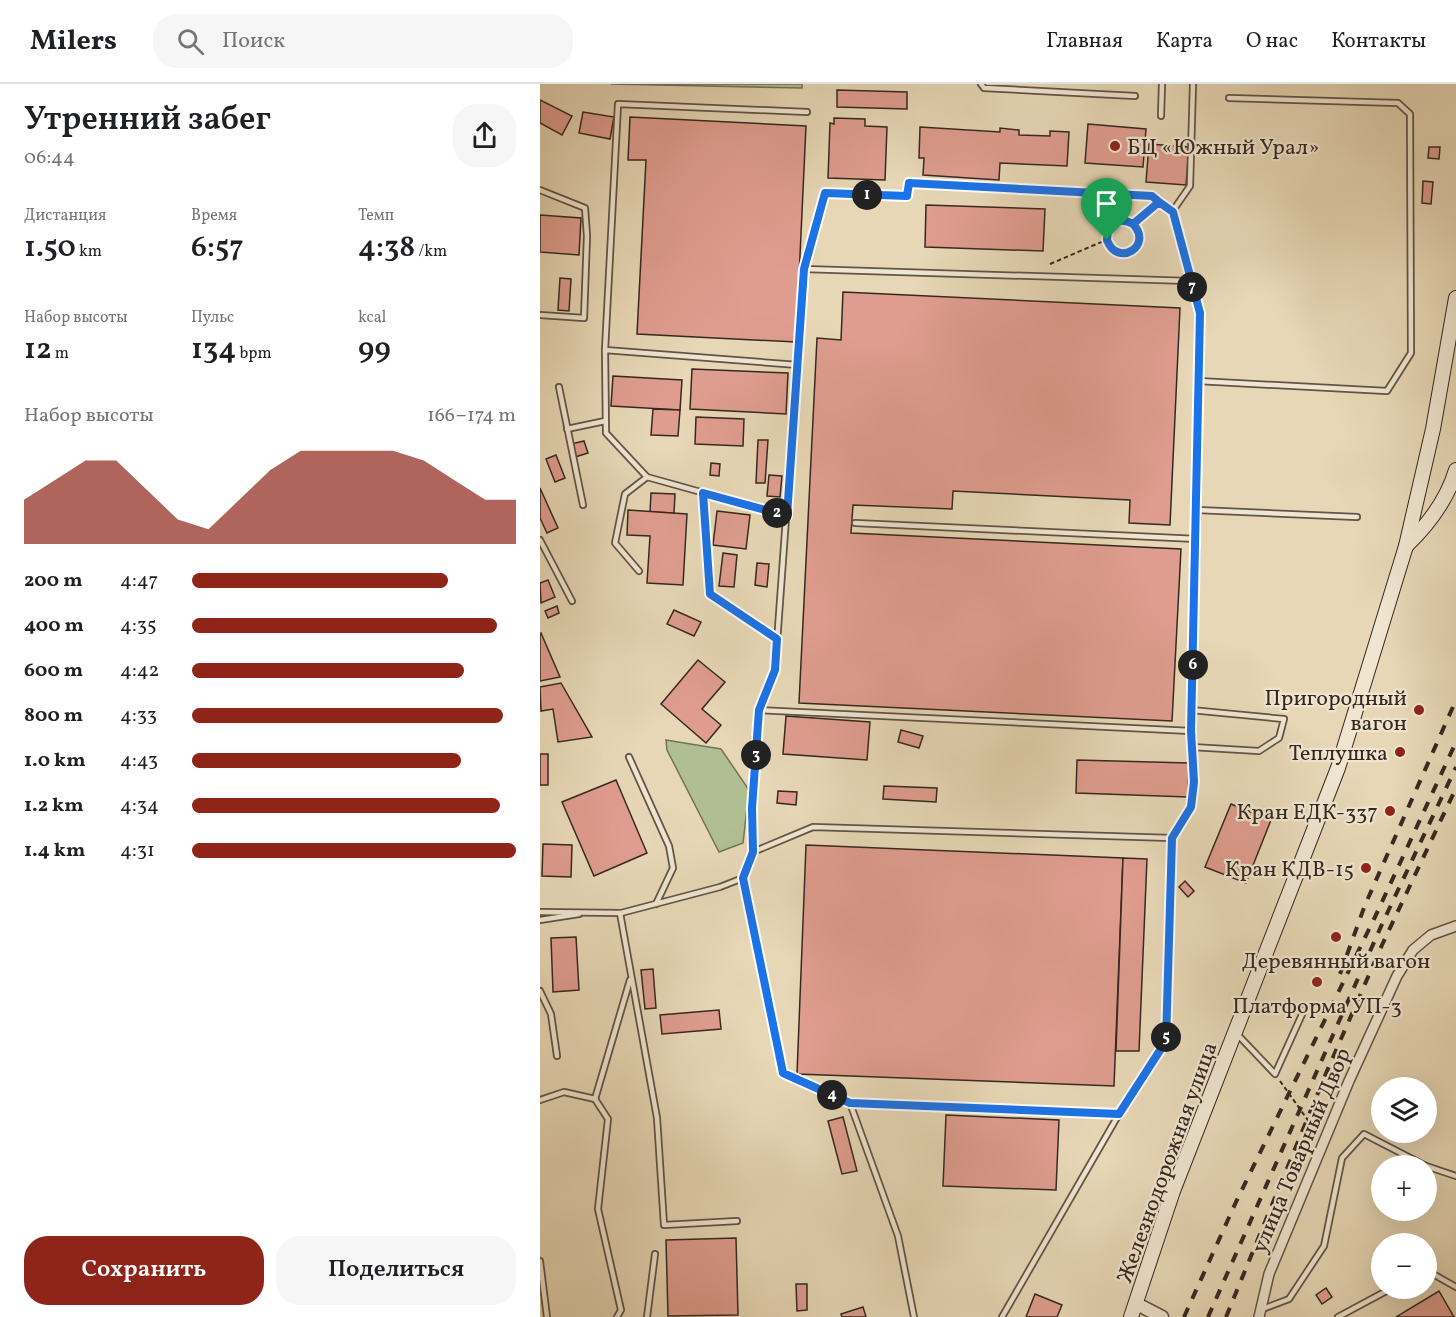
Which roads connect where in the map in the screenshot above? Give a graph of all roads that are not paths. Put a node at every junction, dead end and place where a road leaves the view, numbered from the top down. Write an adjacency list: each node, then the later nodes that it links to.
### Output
1 (981, 84): 4 (lane)
2 (1162, 84): 7 (lane)
3 (1193, 84): 9 (lane)
4 (1135, 96)
5 (1229, 98): 16 (lane)
6 (807, 112): 14 (lane)
7 (1161, 117)
8 (540, 190): 13 (lane)
9 (1173, 212): 10 (lane); 11 (lane)
10 (804, 269): 11 (lane); 15 (lane)
11 (1190, 281): 16 (lane)
12 (1456, 298): 30 (main road, Железнодорожная улица)
13 (540, 315)
14 (605, 350): 15 (lane); 18 (lane)
15 (798, 365): 25 (lane)
16 (1198, 381): 24 (lane)
17 (559, 387): 19 (lane)
18 (605, 421): 19 (lane); 21 (lane)
19 (567, 429): 23 (lane)
20 (1456, 470): 30 (main road)
21 (647, 477): 22 (lane); 31 (lane)
22 (703, 493): 25 (lane); 33 (lane)
23 (583, 505)
24 (1197, 510): 26 (lane); 28 (lane)
25 (787, 516): 33 (lane)
26 (1357, 517)
27 (855, 524): 28 (lane)
28 (1197, 539): 35 (lane)
29 (540, 540): 32 (lane)
30 (1406, 546): 51 (main road, Железнодорожная улица)
31 (639, 571)
32 (572, 602)
33 (777, 639): 34 (lane)
34 (759, 710): 36 (lane); 40 (lane)
35 (1191, 710): 36 (lane); 37 (lane)
36 (1191, 731): 37 (lane)
37 (1192, 747): 39 (lane)
38 (629, 757): 42 (lane)
39 (1172, 838): 40 (lane); 56 (lane)
40 (753, 852): 41 (lane)
41 (743, 878): 42 (lane); 55 (lane)
42 (656, 904): 45 (lane)
43 (540, 912): 44 (lane)
44 (594, 912): 45 (lane); 46 (lane)
45 (620, 913): 48 (lane)
46 (540, 920)
47 (1456, 926): 67 (street, улица Товарный Двор)
48 (630, 979): 53 (lane); 60 (lane)
49 (540, 991): 52 (lane)
50 (1304, 1010): 51 (lane)
51 (1235, 1032): 66 (main road, Железнодорожная улица)
52 (557, 1056)
53 (595, 1099): 54 (lane); 69 (lane)
54 (540, 1100)
55 (850, 1103): 56 (lane); 71 (lane)
56 (1119, 1114): 72 (lane)
57 (1405, 1155): 67 (lane)
58 (1437, 1170): 59 (lane)
59 (1456, 1176)
60 (737, 1221)
61 (655, 1254): 70 (lane)
62 (540, 1261): 68 (lane)
63 (1437, 1276): 64 (lane)
64 (1456, 1287)
65 (1372, 1299): 74 (lane)
66 (1134, 1311): 73 (street)
67 (1259, 1313)
68 (547, 1317)
69 (617, 1317)
70 (647, 1317)
71 (914, 1317)
72 (1002, 1317)
73 (1162, 1317)
74 (1338, 1317)

